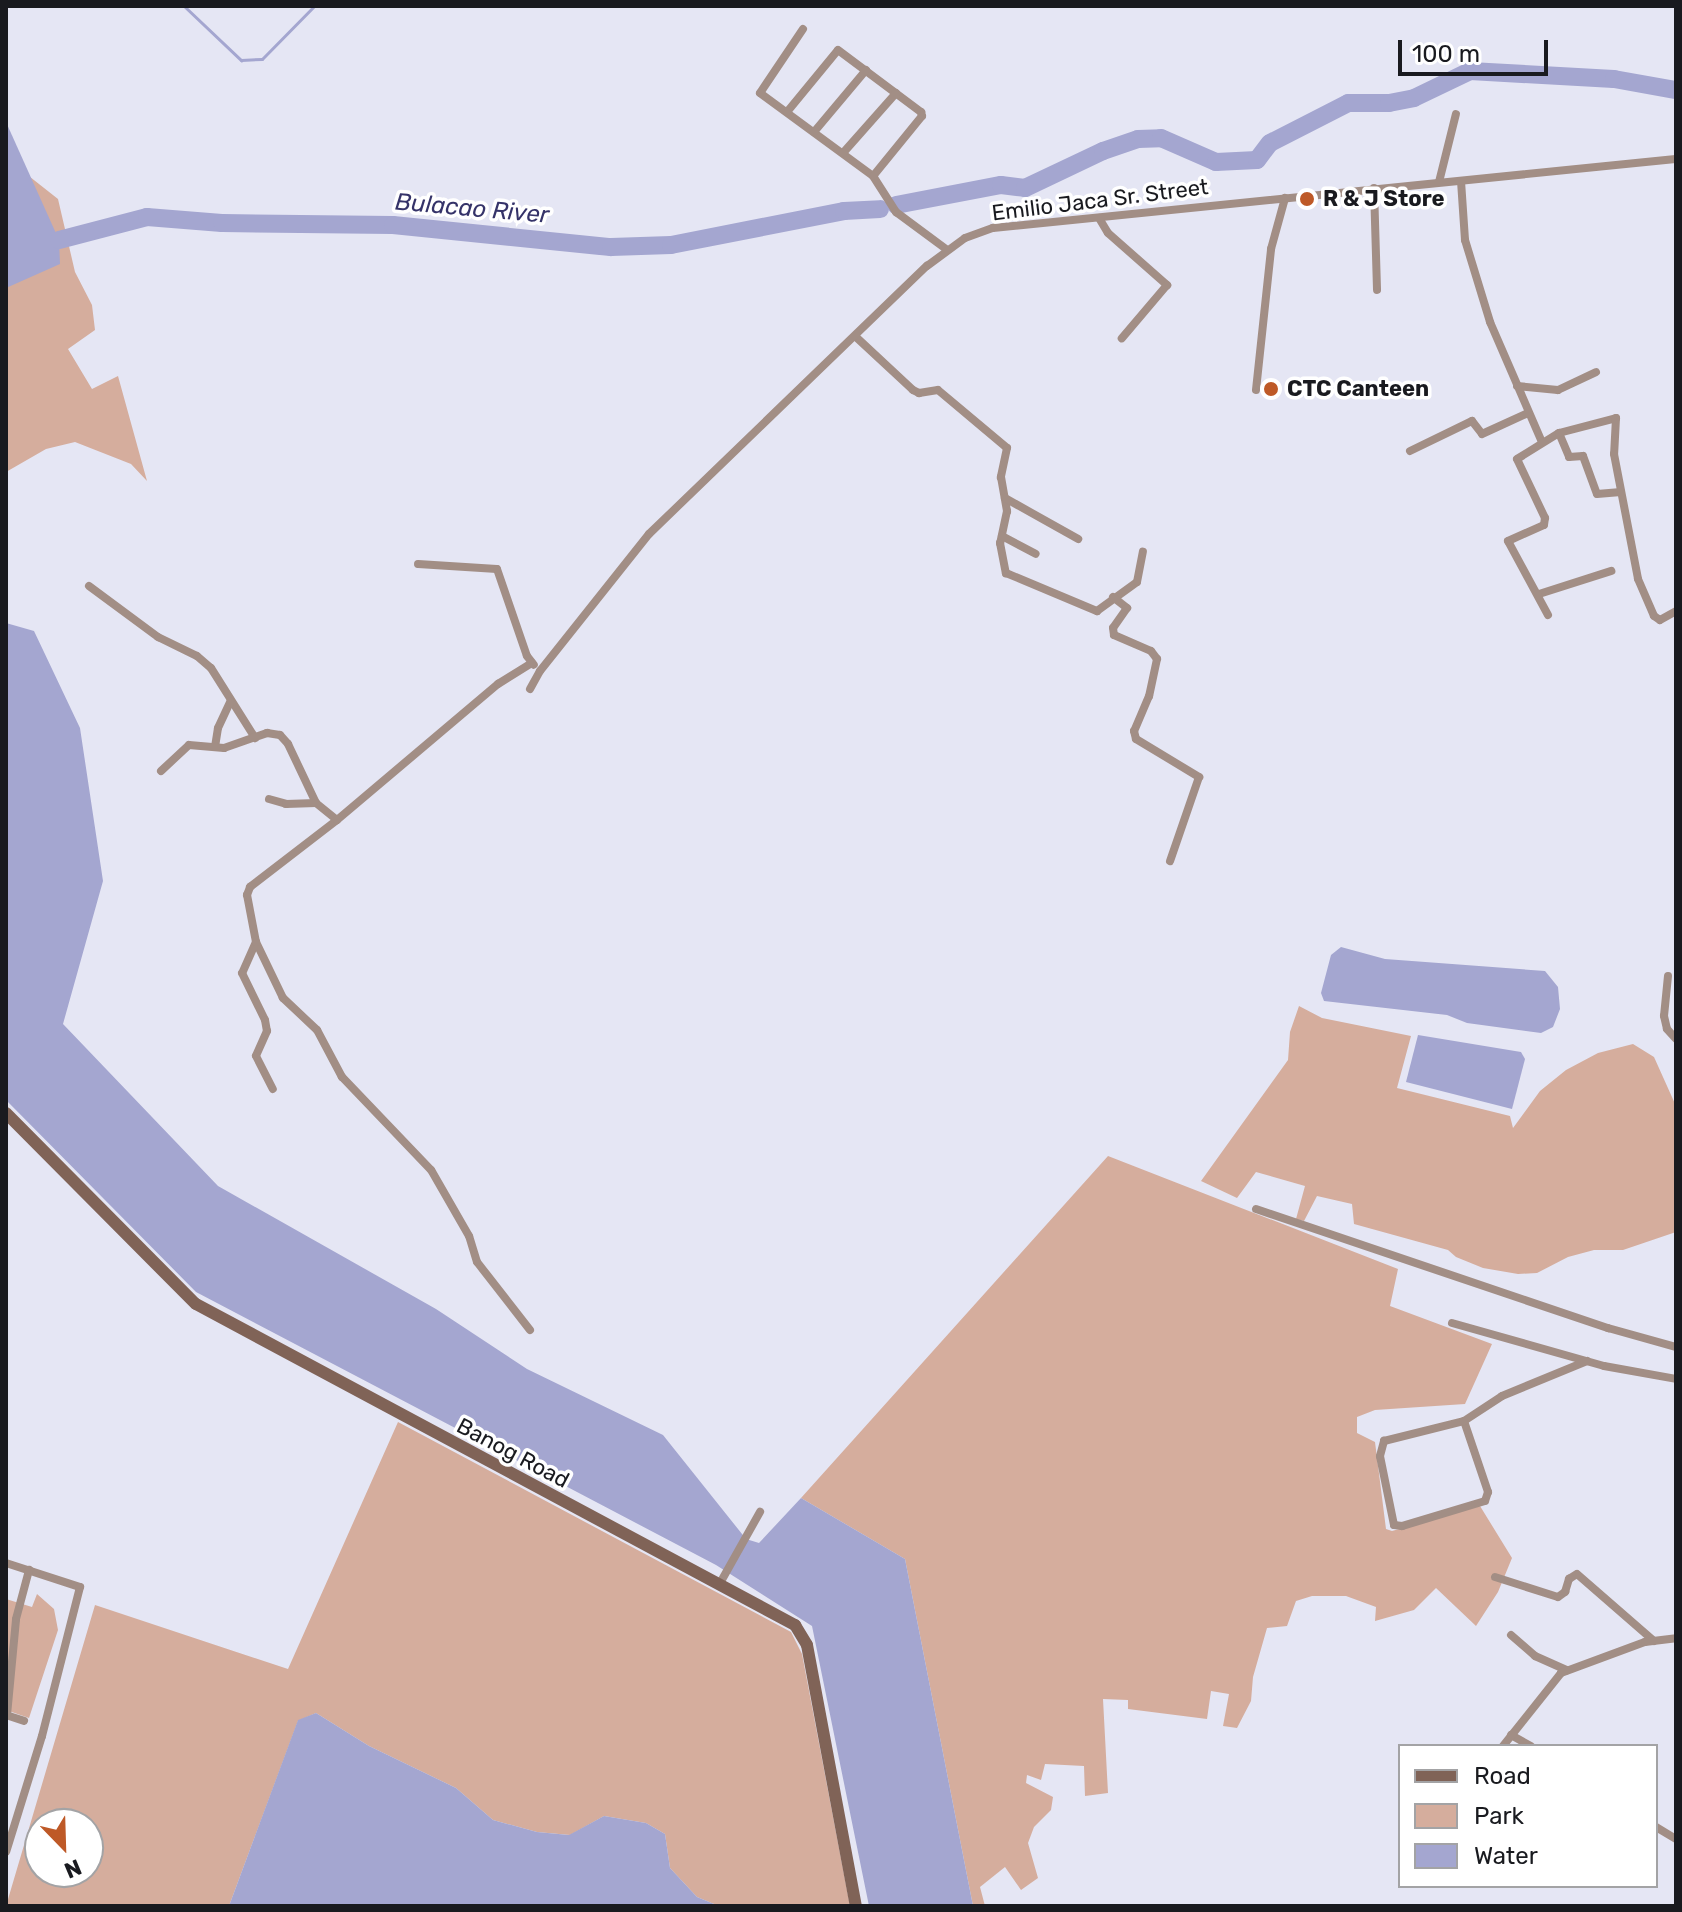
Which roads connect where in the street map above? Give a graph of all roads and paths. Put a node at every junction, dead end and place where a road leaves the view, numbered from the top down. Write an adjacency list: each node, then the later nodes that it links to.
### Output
1 (803, 29): 4 (street)
2 (866, 70): 3 (street); 4 (street); 6 (street)
3 (896, 93): 7 (street); 9 (street)
4 (787, 112): 6 (street)
5 (1456, 114): 11 (street)
6 (814, 132): 7 (street)
7 (843, 153): 9 (street)
8 (1676, 159): 10 (street, Emilio Jaca Sr. Street)
9 (873, 176): 15 (street)
10 (1461, 181): 11 (street, Emilio Jaca Sr. Street); 20 (street)
11 (1439, 182): 12 (street, Emilio Jaca Sr. Street)
12 (1374, 188): 13 (street, Emilio Jaca Sr. Street); 16 (street)
13 (1285, 198): 14 (street, Emilio Jaca Sr. Street); 21 (street)
14 (1099, 218): 15 (street, Emilio Jaca Sr. Street); 18 (street)
15 (946, 249): 17 (street, Emilio Jaca Sr. Street)
16 (1377, 290)
17 (856, 337): 27 (street); 40 (street, Emilio Jaca Sr. Street)
18 (1122, 338)
19 (1596, 372): 20 (street)
20 (1517, 386): 22 (street)
21 (1256, 390)
22 (1528, 413): 24 (street); 25 (street)
23 (1559, 433): 24 (street); 26 (street); 26 (street)
24 (1542, 442): 35 (street)
25 (1410, 451)
26 (1621, 492): 37 (street)
27 (1005, 498): 28 (street); 29 (street)
28 (1002, 536): 31 (street); 36 (street)
29 (1078, 539)
30 (1143, 552): 36 (street)
31 (1036, 554)
32 (418, 564): 39 (street)
33 (1611, 571): 35 (street)
34 (89, 586): 42 (street)
35 (1539, 594): 38 (street)
36 (1113, 597): 49 (street)
37 (1676, 611)
38 (1548, 615)
39 (532, 663): 40 (street); 48 (street)
40 (540, 671): 41 (street, Emilio Jaca Sr. Street)
41 (530, 689)
42 (230, 702): 43 (street); 44 (street)
43 (255, 738): 44 (street); 47 (street)
44 (215, 747): 45 (street)
45 (161, 771)
46 (269, 799): 47 (street)
47 (316, 803): 48 (street)
48 (337, 820): 50 (street)
49 (1170, 861)
50 (256, 942): 53 (street); 57 (street)
51 (1668, 976): 52 (street)
52 (1676, 1039)
53 (273, 1089)
54 (6, 1113): 66 (street, Banog Road)
55 (1256, 1209): 58 (street)
56 (1452, 1323): 59 (street)
57 (530, 1330)
58 (1676, 1347)
59 (1587, 1361): 60 (street); 61 (street)
60 (1676, 1379)
61 (1464, 1421): 61 (street)
62 (760, 1512): 66 (street)
63 (6, 1563): 64 (street)
64 (29, 1570): 71 (street); 78 (street)
65 (1495, 1577): 69 (street)
66 (719, 1585): 79 (street, Banog Road)
67 (1511, 1635): 70 (street)
68 (1676, 1638): 69 (street)
69 (1654, 1641): 70 (street)
70 (1568, 1670): 73 (street)
71 (6, 1715): 72 (street)
72 (24, 1721)
73 (1511, 1735): 74 (street); 75 (street)
74 (1504, 1744)
75 (1527, 1744)
76 (1658, 1828): 77 (street)
77 (1676, 1839)
78 (6, 1852)
79 (856, 1906)

